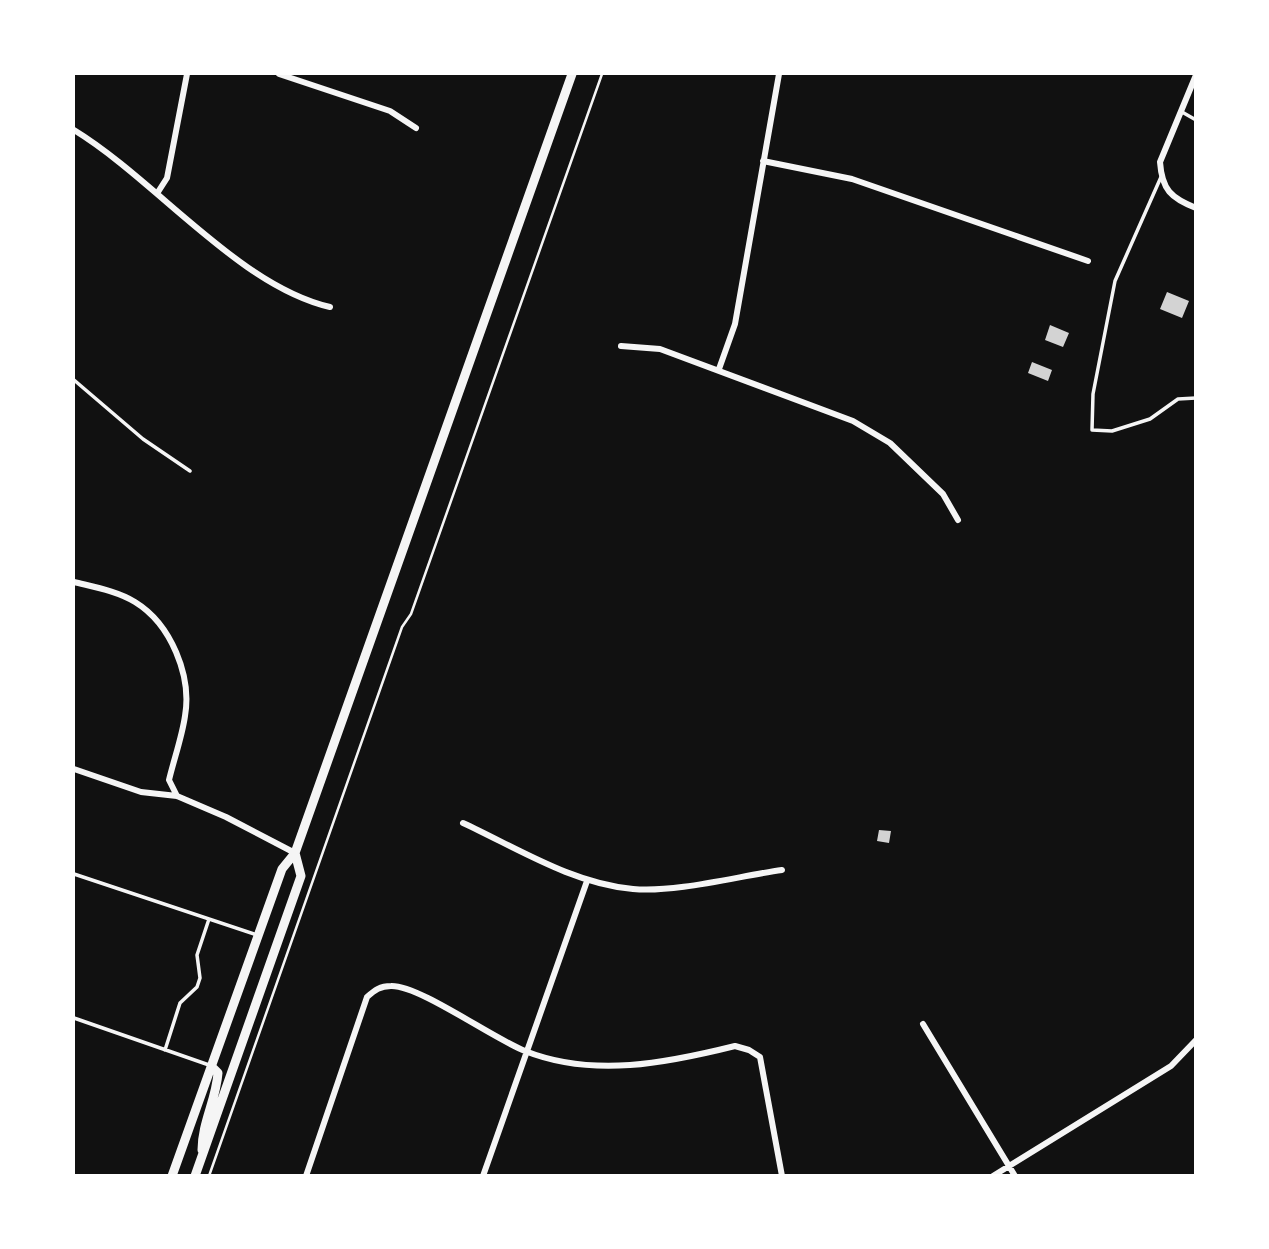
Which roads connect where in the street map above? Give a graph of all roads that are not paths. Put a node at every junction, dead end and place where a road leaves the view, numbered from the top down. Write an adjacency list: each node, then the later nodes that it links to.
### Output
1 (187, 74): 12 (street)
2 (279, 74): 8 (street)
3 (572, 74): 26 (main road)
4 (779, 74): 10 (street)
5 (1195, 75): 6 (street)
6 (1180, 110): 7 (lane); 11 (street)
7 (1195, 120)
8 (416, 128)
9 (74, 130): 12 (street)
10 (763, 161): 14 (street); 17 (street)
11 (1161, 177): 13 (street); 19 (lane)
12 (158, 192): 15 (street)
13 (1195, 208)
14 (1088, 261)
15 (330, 307)
16 (621, 346): 17 (street)
17 (719, 369): 21 (street)
18 (74, 380): 20 (lane)
19 (1195, 398)
20 (190, 471)
21 (958, 520)
22 (74, 582): 24 (street)
23 (74, 769): 24 (street)
24 (177, 796): 26 (street)
25 (463, 823): 29 (street)
26 (295, 853): 31 (main road); 38 (main road)
27 (782, 870): 29 (street)
28 (74, 874): 30 (lane)
29 (587, 881): 36 (street)
30 (209, 919): 31 (lane); 35 (lane)
31 (258, 935): 37 (main road)
32 (74, 1018): 35 (lane)
33 (923, 1024): 39 (street)
34 (1195, 1040): 39 (street)
35 (165, 1049): 37 (lane)
36 (527, 1052): 42 (street); 43 (street); 44 (street)
37 (211, 1066): 38 (main road); 40 (main road)
38 (201, 1159): 41 (main road)
39 (1009, 1166): 45 (street); 46 (street)
40 (172, 1175)
41 (195, 1175)
42 (306, 1175)
43 (483, 1175)
44 (782, 1175)
45 (993, 1175)
46 (1015, 1175)

